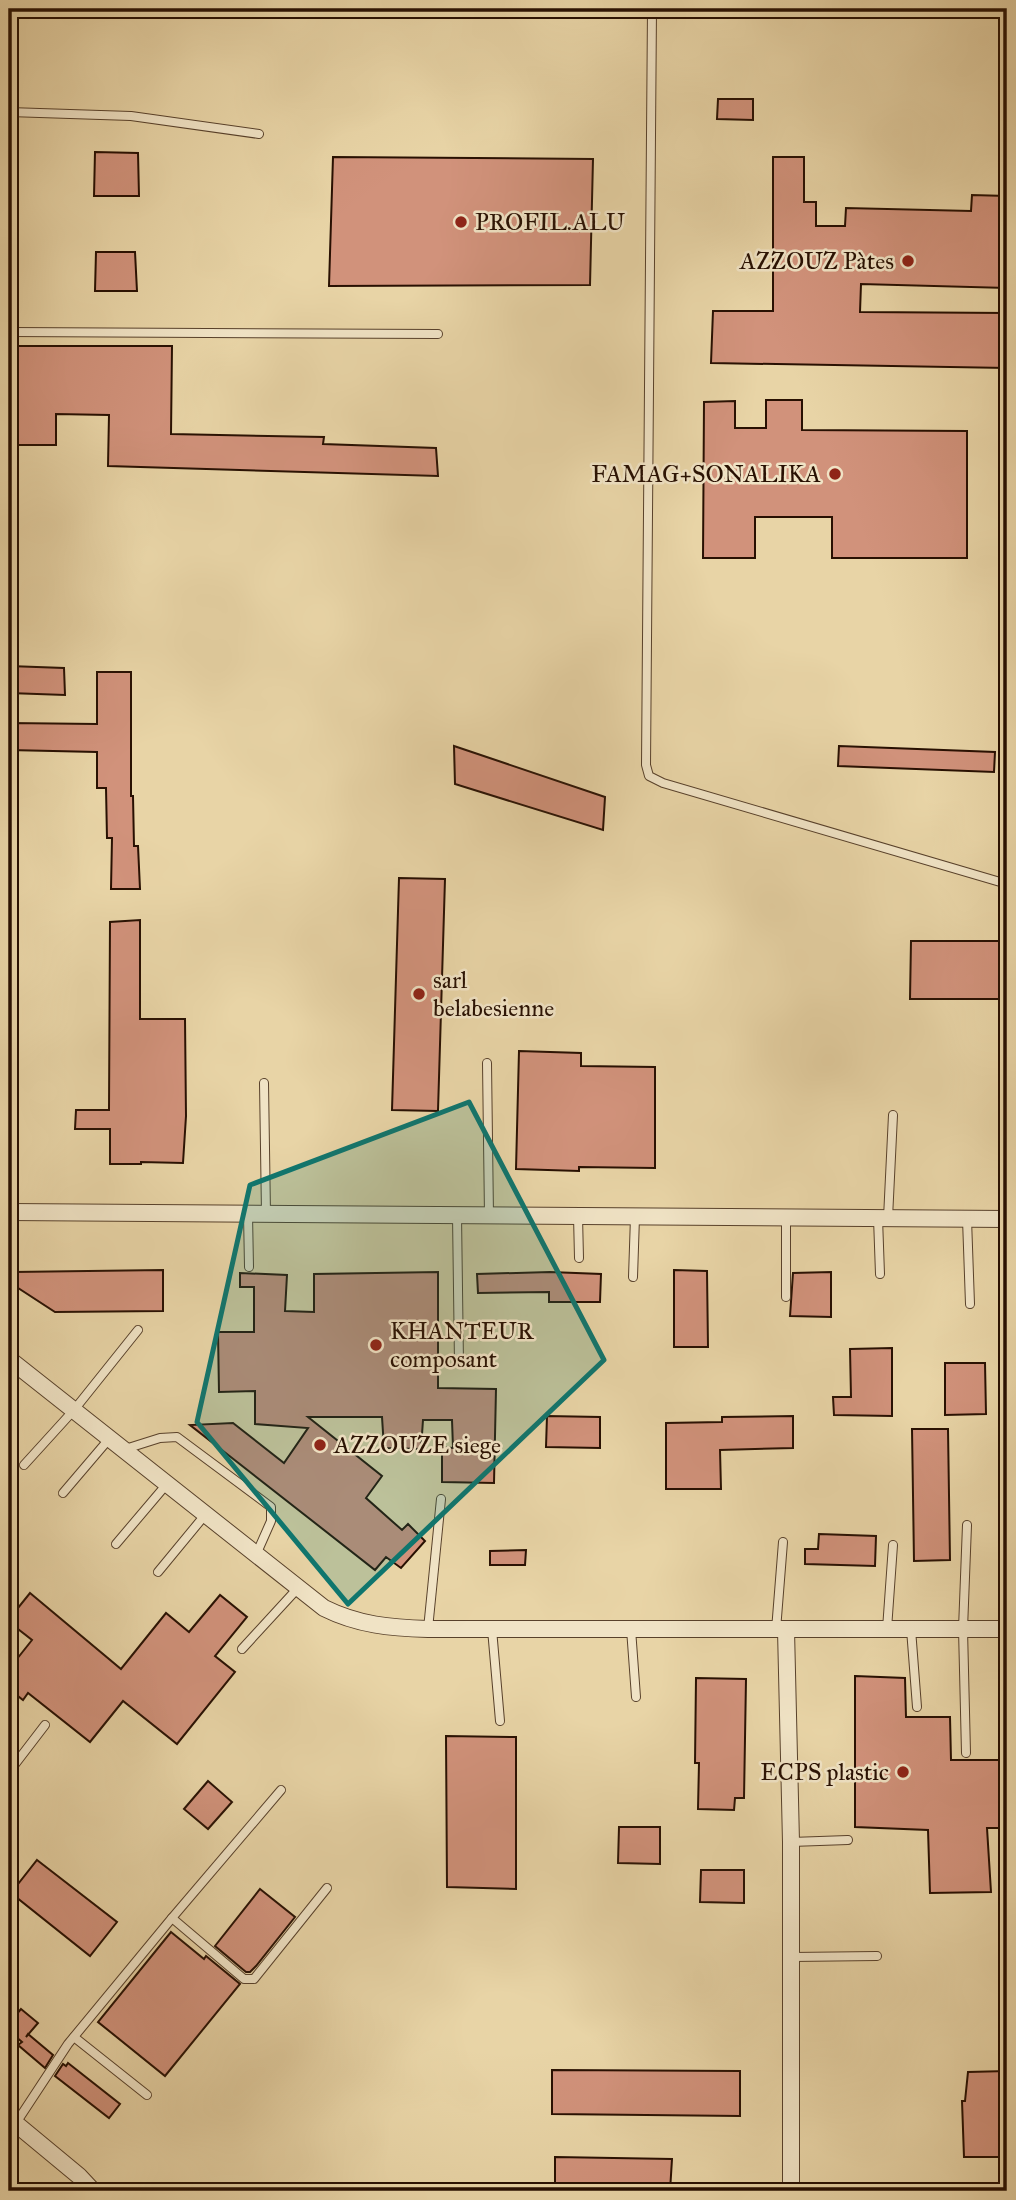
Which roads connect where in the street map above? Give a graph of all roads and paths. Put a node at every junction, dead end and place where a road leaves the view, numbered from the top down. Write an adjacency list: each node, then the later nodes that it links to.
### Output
1 (652, 9): 6 (lane)
2 (9, 112): 3 (lane)
3 (259, 134)
4 (9, 332): 5 (lane)
5 (438, 334)
6 (1007, 884)
7 (487, 1063): 14 (lane)
8 (264, 1083): 12 (lane)
9 (893, 1115): 18 (lane)
10 (9, 1212): 11 (street)
11 (248, 1214): 12 (street); 22 (lane)
12 (265, 1214): 13 (street)
13 (457, 1215): 14 (street); 28 (lane)
14 (489, 1216): 15 (street)
15 (578, 1216): 16 (street); 21 (lane)
16 (635, 1217): 17 (street); 24 (lane)
17 (786, 1218): 18 (street); 25 (lane)
18 (883, 1218): 19 (street); 23 (lane)
19 (967, 1219): 20 (street); 26 (lane)
20 (1007, 1219)
21 (579, 1258)
22 (249, 1267)
23 (880, 1274)
24 (633, 1277)
25 (786, 1297)
26 (970, 1304)
27 (138, 1330): 30 (lane)
28 (458, 1363)
29 (11, 1365): 30 (street)
30 (74, 1410): 31 (street); 32 (lane)
31 (116, 1444): 33 (street); 34 (lane); 41 (lane)
32 (24, 1465)
33 (166, 1485): 36 (street); 39 (lane)
34 (63, 1493)
35 (441, 1499): 44 (lane)
36 (205, 1515): 41 (street); 42 (lane)
37 (967, 1525): 49 (lane)
38 (783, 1542): 51 (lane)
39 (116, 1544)
40 (893, 1545): 47 (lane)
41 (256, 1555): 43 (street)
42 (158, 1572)
43 (298, 1588): 44 (street); 52 (lane)
44 (428, 1629): 45 (street)
45 (492, 1629): 46 (street); 55 (lane)
46 (631, 1629): 51 (street); 53 (lane)
47 (887, 1629): 48 (street); 51 (street)
48 (911, 1629): 49 (street); 54 (lane)
49 (963, 1629): 50 (street); 57 (lane)
50 (1007, 1629)
51 (781, 1630): 61 (street)
52 (242, 1649)
53 (636, 1697)
54 (917, 1707)
55 (500, 1721)
56 (45, 1725): 58 (lane)
57 (966, 1752)
58 (9, 1772)
59 (281, 1790): 63 (lane)
60 (848, 1840): 61 (lane)
61 (791, 1842): 65 (street)
62 (327, 1888): 63 (lane)
63 (172, 1918): 66 (lane)
64 (877, 1956): 65 (lane)
65 (792, 1957): 70 (street)
66 (74, 2037): 67 (lane); 68 (lane)
67 (147, 2095)
68 (12, 2120): 69 (street)
69 (93, 2191)
70 (791, 2191)

